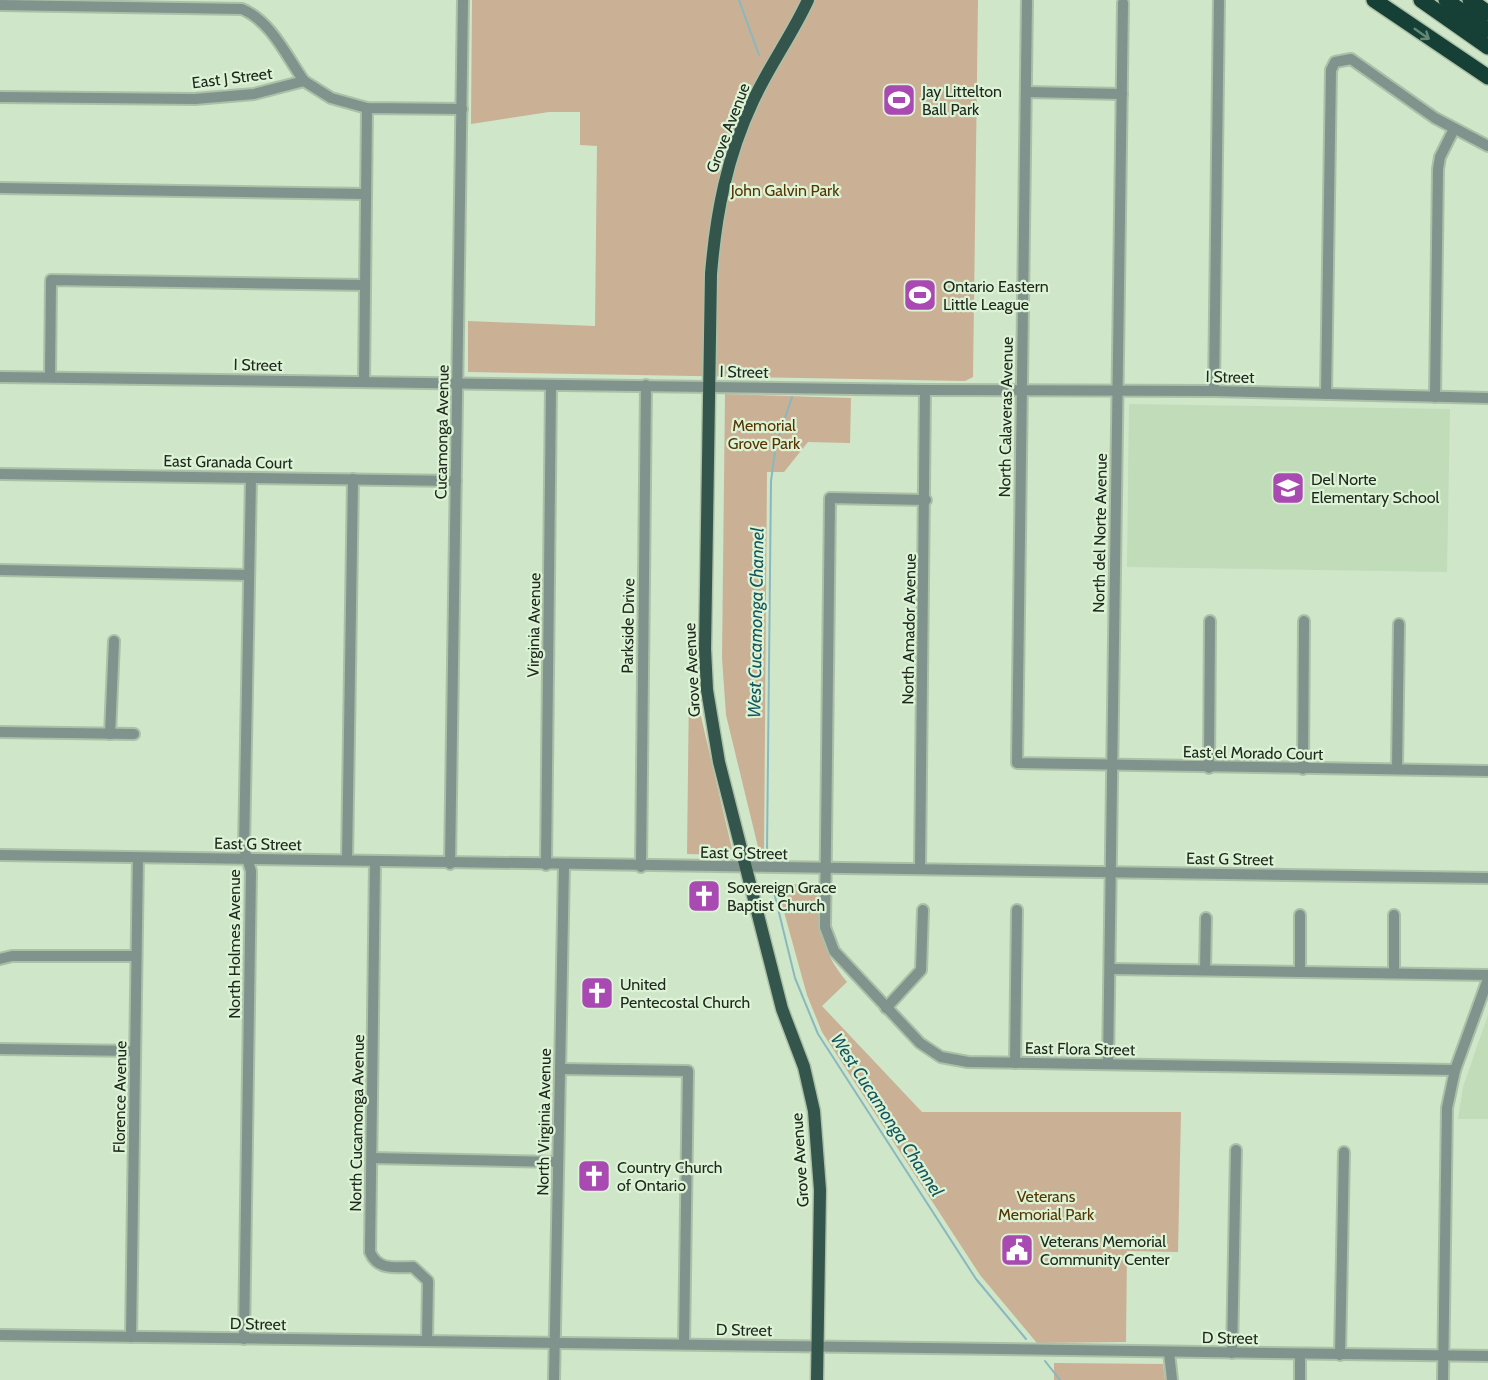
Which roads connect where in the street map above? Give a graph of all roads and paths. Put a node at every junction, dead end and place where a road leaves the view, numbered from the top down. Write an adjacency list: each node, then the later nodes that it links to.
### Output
1 (463, 0): 20 (street, Cucamonga Avenue)
2 (808, 0): 32 (main road, Grove Avenue)
3 (1027, 0): 16 (street, North Calaveras Avenue)
4 (1219, 0): 36 (street)
5 (1374, 0): 14 (highway, one-way to 14)
6 (1421, 0): 13 (highway)
7 (1446, 0): 12 (highway)
8 (1470, 0): 11 (highway)
9 (1123, 3): 17 (street, North del Norte Avenue)
10 (0, 5): 15 (street)
11 (1488, 13)
12 (1488, 30)
13 (1488, 47)
14 (1488, 77)
15 (304, 81): 18 (street, East J Street); 19 (street)
16 (1026, 92): 17 (street); 34 (street, North Calaveras Avenue)
17 (1122, 94): 35 (street, North del Norte Avenue)
18 (0, 97)
19 (367, 108): 20 (street); 24 (street)
20 (462, 109): 29 (street, Cucamonga Avenue)
21 (1454, 129): 22 (street); 37 (street); 38 (street)
22 (1488, 146)
23 (0, 188): 24 (street)
24 (366, 194): 25 (street)
25 (365, 285): 27 (street); 28 (street)
26 (0, 376): 27 (street, I Street)
27 (50, 377): 28 (street, I Street)
28 (364, 382): 29 (street, I Street)
29 (458, 383): 30 (street, I Street); 43 (street, Cucamonga Avenue)
30 (551, 385): 31 (street, I Street); 66 (street, Virginia Avenue)
31 (646, 385): 32 (street, I Street); 68 (street, Parkside Drive)
32 (709, 386): 33 (street, I Street); 69 (main road, Grove Avenue)
33 (926, 390): 34 (street, I Street); 44 (street, North Amador Avenue)
34 (1021, 390): 35 (street, I Street); 54 (street, North Calaveras Avenue)
35 (1117, 391): 36 (street, I Street); 55 (street, North del Norte Avenue)
36 (1214, 392): 37 (street, I Street)
37 (1326, 394): 38 (street, I Street)
38 (1435, 397): 39 (street, I Street)
39 (1488, 398)
40 (0, 474): 41 (street, East Granada Court)
41 (251, 478): 42 (street, East Granada Court); 46 (street, North Holmes Avenue)
42 (353, 479): 43 (street, East Granada Court); 63 (street)
43 (456, 481): 65 (street, Cucamonga Avenue)
44 (926, 500): 70 (street, East Flora Street); 71 (street, North Amador Avenue)
45 (0, 570): 46 (street)
46 (249, 575): 62 (street, North Holmes Avenue)
47 (1210, 621): 56 (street)
48 (1304, 621): 57 (street)
49 (1398, 624): 58 (street)
50 (114, 641): 52 (street)
51 (0, 732): 52 (street)
52 (110, 734): 53 (street)
53 (134, 734)
54 (1017, 763): 55 (street, East el Morado Court)
55 (1113, 765): 56 (street, East el Morado Court); 72 (street, North del Norte Avenue)
56 (1209, 768): 57 (street, East el Morado Court)
57 (1303, 769): 58 (street, East el Morado Court)
58 (1397, 769): 59 (street, East el Morado Court)
59 (1488, 771)
60 (0, 855): 61 (street, East G Street)
61 (138, 858): 62 (street, East G Street); 79 (street, Florence Avenue)
62 (248, 859): 63 (street, East G Street); 99 (street, North Holmes Avenue)
63 (347, 860): 64 (street, East G Street)
64 (375, 862): 65 (street, East G Street); 95 (street, North Cucamonga Avenue)
65 (450, 864): 66 (street, East G Street)
66 (546, 865): 67 (street, East G Street)
67 (564, 865): 68 (street, East G Street); 91 (street, North Virginia Avenue)
68 (641, 867): 69 (street, East G Street)
69 (747, 868): 70 (street, East G Street); 103 (main road, Grove Avenue)
70 (826, 868): 71 (street, East G Street); 86 (street, East Flora Street)
71 (920, 869): 72 (street, East G Street)
72 (1112, 872): 73 (street, East G Street); 81 (street, North del Norte Avenue)
73 (1488, 878)
74 (923, 910): 86 (street)
75 (1017, 910): 89 (street)
76 (1300, 915): 83 (street)
77 (1394, 915): 84 (street)
78 (1206, 918): 82 (street)
79 (136, 956): 80 (street); 88 (street, Florence Avenue)
80 (0, 959)
81 (1111, 969): 82 (street); 90 (street, North del Norte Avenue)
82 (1205, 970): 83 (street)
83 (1300, 972): 84 (street)
84 (1394, 973): 85 (street)
85 (1488, 977): 92 (street)
86 (886, 1008): 89 (street, East Flora Street)
87 (0, 1048): 88 (street)
88 (135, 1051): 98 (street, Florence Avenue)
89 (1015, 1063): 90 (street, East Flora Street)
90 (1108, 1064): 92 (street, East Flora Street)
91 (561, 1069): 96 (street, North Virginia Avenue); 102 (street)
92 (1455, 1070): 108 (street)
93 (1236, 1150): 105 (street)
94 (1344, 1152): 107 (street)
95 (372, 1158): 96 (street); 100 (street, North Cucamonga Avenue)
96 (558, 1162): 101 (street, North Virginia Avenue)
97 (0, 1335): 98 (street, D Street)
98 (131, 1337): 99 (street, D Street)
99 (244, 1339): 100 (street, D Street)
100 (427, 1341): 101 (street, D Street)
101 (554, 1342): 102 (street, D Street); 110 (street, North Virginia Avenue)
102 (684, 1344): 103 (street, D Street)
103 (818, 1346): 104 (street, D Street); 111 (main road, Grove Avenue)
104 (1169, 1352): 105 (street, D Street); 112 (street)
105 (1232, 1353): 106 (street, D Street)
106 (1300, 1354): 107 (street, D Street); 113 (street)
107 (1340, 1355): 108 (street, D Street)
108 (1443, 1356): 109 (street, D Street); 114 (street)
109 (1488, 1356)
110 (554, 1380)
111 (817, 1380)
112 (1172, 1380)
113 (1300, 1380)
114 (1443, 1380)

